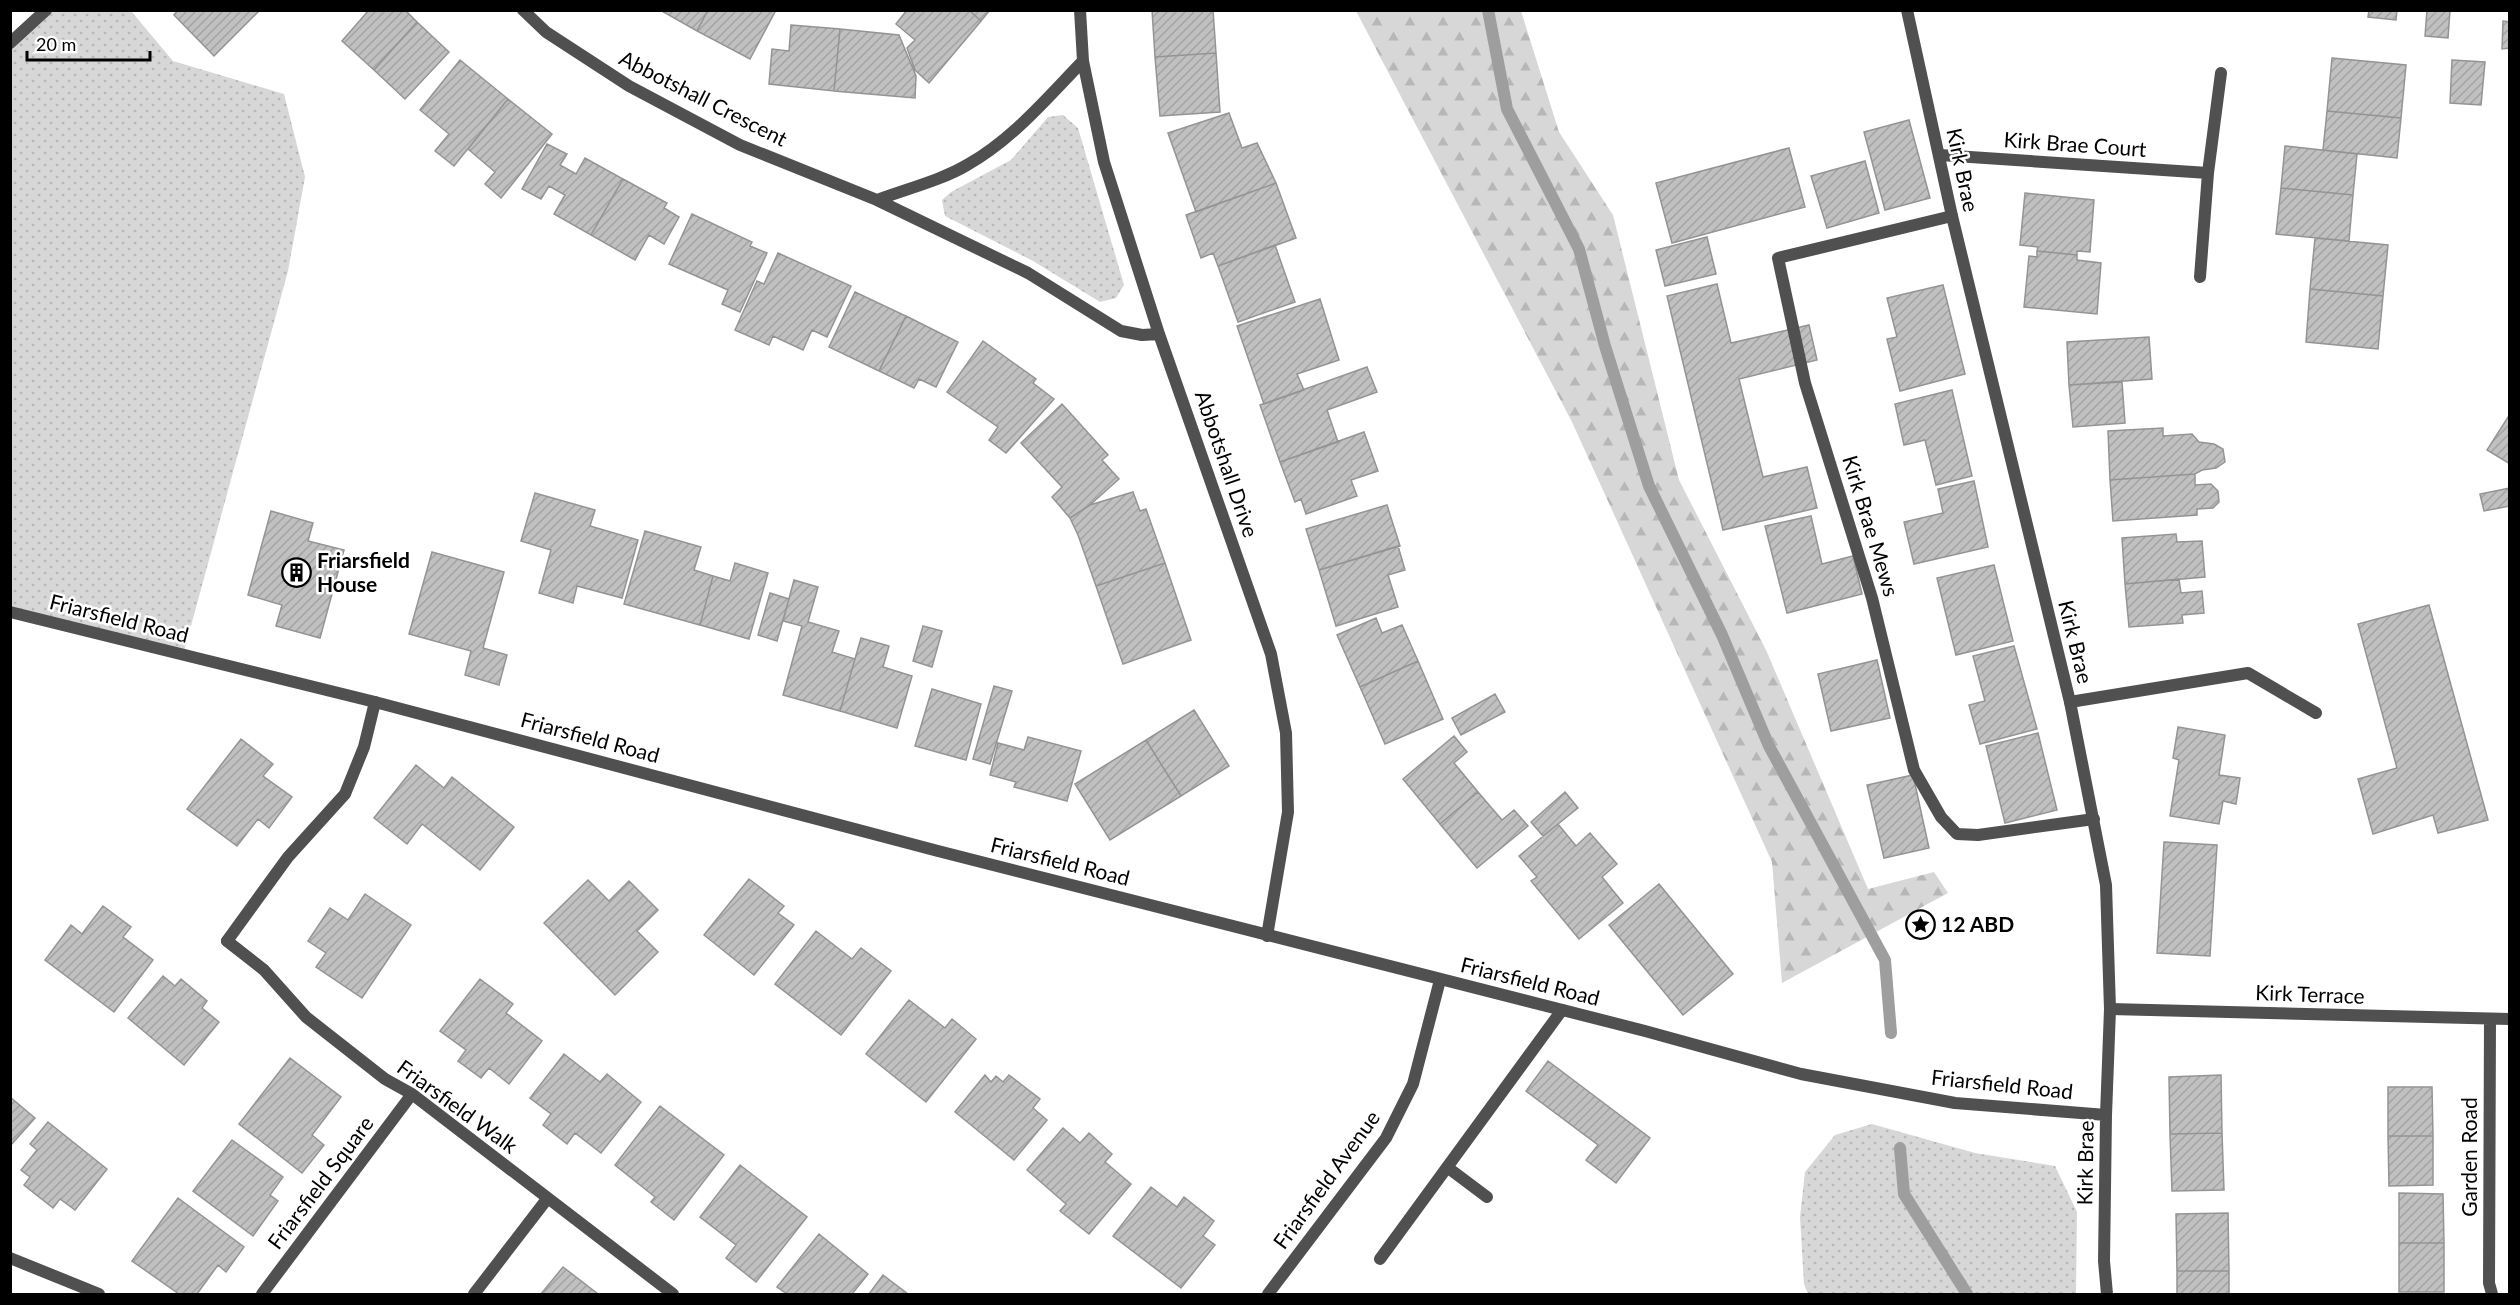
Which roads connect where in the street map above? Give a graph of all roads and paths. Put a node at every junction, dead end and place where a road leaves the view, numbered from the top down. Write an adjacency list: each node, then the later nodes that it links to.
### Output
1 (46, 10): 5 (street)
2 (523, 10): 10 (street, Abbotshall Crescent)
3 (1080, 10): 6 (street, Abbotshall Drive)
4 (1907, 10): 8 (street, Kirk Brae)
5 (10, 43)
6 (1083, 61): 10 (street); 13 (street, Abbotshall Drive)
7 (2221, 73): 9 (street)
8 (1940, 155): 9 (street, Kirk Brae Court); 11 (street, Kirk Brae)
9 (2208, 173): 12 (street)
10 (877, 200): 13 (street, Abbotshall Crescent)
11 (1952, 216): 16 (street, Kirk Brae); 18 (street, Kirk Brae Mews)
12 (2200, 277)
13 (1159, 334): 19 (street, Abbotshall Drive)
14 (10, 612): 15 (street, Friarsfield Road)
15 (375, 702): 19 (street, Friarsfield Road); 25 (street, Friarsfield Walk)
16 (2070, 702): 17 (street); 18 (street, Kirk Brae)
17 (2316, 713)
18 (2094, 819): 21 (street, Kirk Brae)
19 (1267, 936): 20 (street, Friarsfield Road)
20 (1440, 980): 22 (street, Friarsfield Road); 36 (street, Friarsfield Avenue)
21 (2110, 1009): 23 (street, Kirk Terrace); 26 (street, Kirk Brae)
22 (1562, 1010): 26 (street, Friarsfield Road); 27 (street)
23 (2490, 1019): 24 (street, Kirk Terrace); 38 (street, Garden Road)
24 (2510, 1020)
25 (412, 1094): 29 (street, Friarsfield Walk); 33 (street, Friarsfield Square)
26 (2106, 1115): 37 (street, Kirk Brae)
27 (1447, 1167): 28 (street); 31 (street)
28 (1487, 1197)
29 (547, 1199): 34 (street); 35 (street, Friarsfield Walk)
30 (10, 1258): 32 (street)
31 (1380, 1259)
32 (99, 1294)
33 (262, 1294)
34 (474, 1294)
35 (673, 1294)
36 (1268, 1294)
37 (2107, 1294)
38 (2492, 1294)

